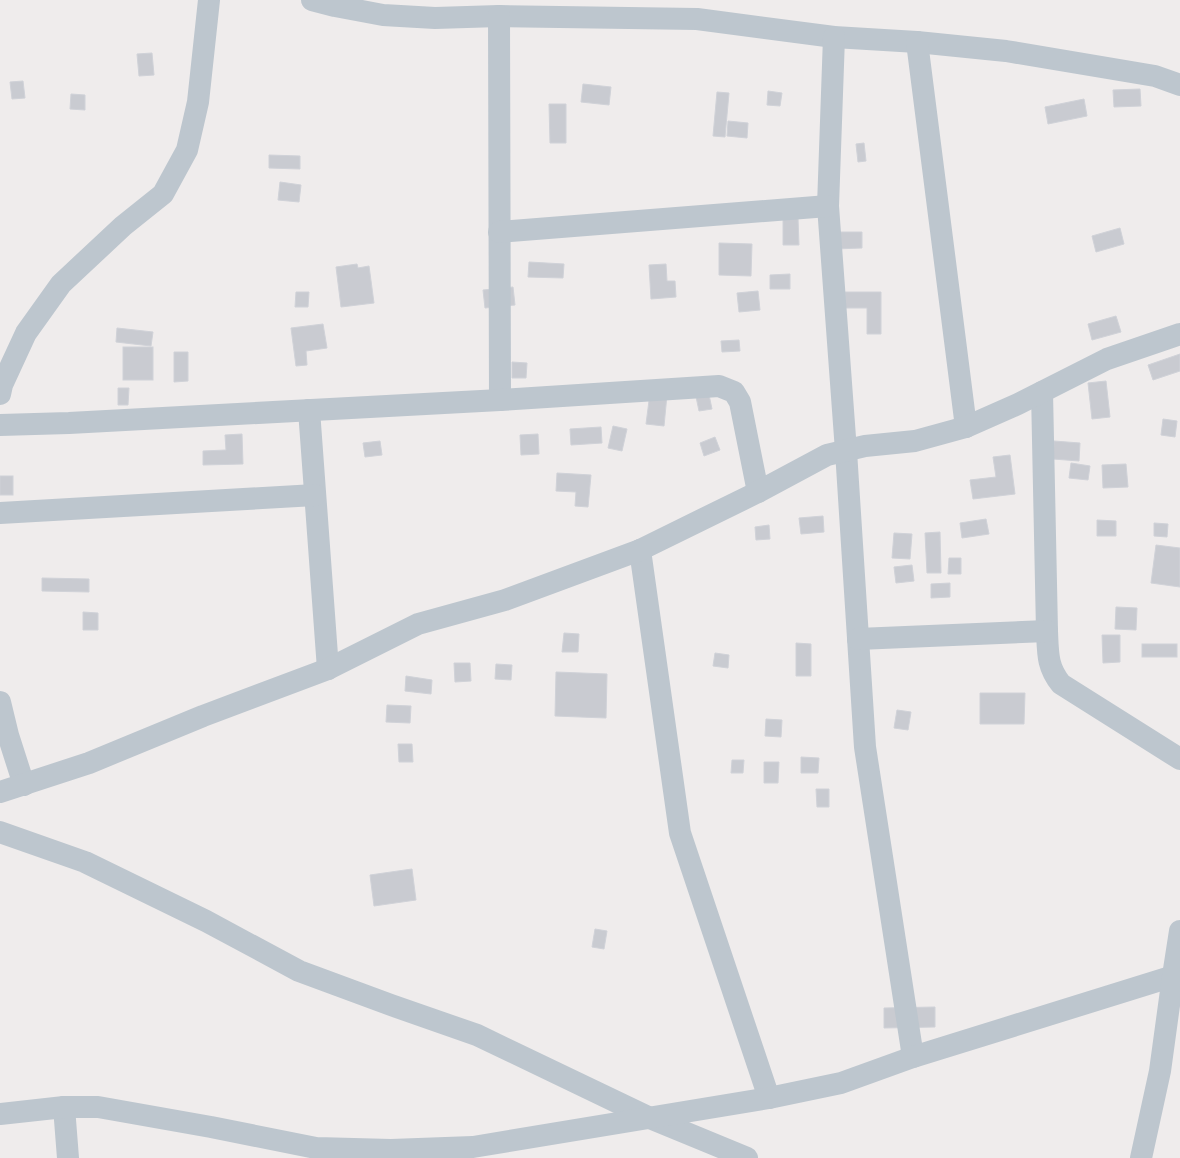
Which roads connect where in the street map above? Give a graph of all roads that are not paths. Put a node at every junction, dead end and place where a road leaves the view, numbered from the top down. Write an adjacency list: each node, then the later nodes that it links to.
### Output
1 (209, 0): 11 (street)
2 (312, 0): 3 (street)
3 (499, 16): 4 (street); 8 (street)
4 (834, 37): 5 (street); 7 (street)
5 (917, 42): 6 (street); 15 (street)
6 (1180, 85)
7 (828, 206): 8 (street); 16 (street)
8 (499, 232): 12 (street)
9 (1180, 334): 10 (street)
10 (1042, 392): 15 (street); 21 (street)
11 (0, 394)
12 (500, 400): 13 (street); 17 (street)
13 (309, 410): 14 (street); 18 (street)
14 (0, 425)
15 (966, 427): 16 (street)
16 (846, 451): 17 (street); 22 (street)
17 (758, 492): 20 (street)
18 (315, 495): 19 (street); 23 (street)
19 (0, 513)
20 (640, 550): 23 (street); 32 (street)
21 (1047, 631): 22 (street); 25 (street)
22 (858, 639): 31 (street)
23 (328, 669): 26 (street)
24 (0, 702): 26 (street)
25 (1180, 759)
26 (24, 784): 27 (street)
27 (0, 792)
28 (0, 832): 35 (street)
29 (1180, 931): 30 (street)
30 (1176, 975): 31 (street); 38 (street)
31 (913, 1057): 32 (street)
32 (769, 1098): 35 (street)
33 (64, 1107): 34 (street); 35 (street); 36 (street)
34 (0, 1114)
35 (650, 1118): 37 (street)
36 (68, 1158)
37 (747, 1158)
38 (1141, 1158)

